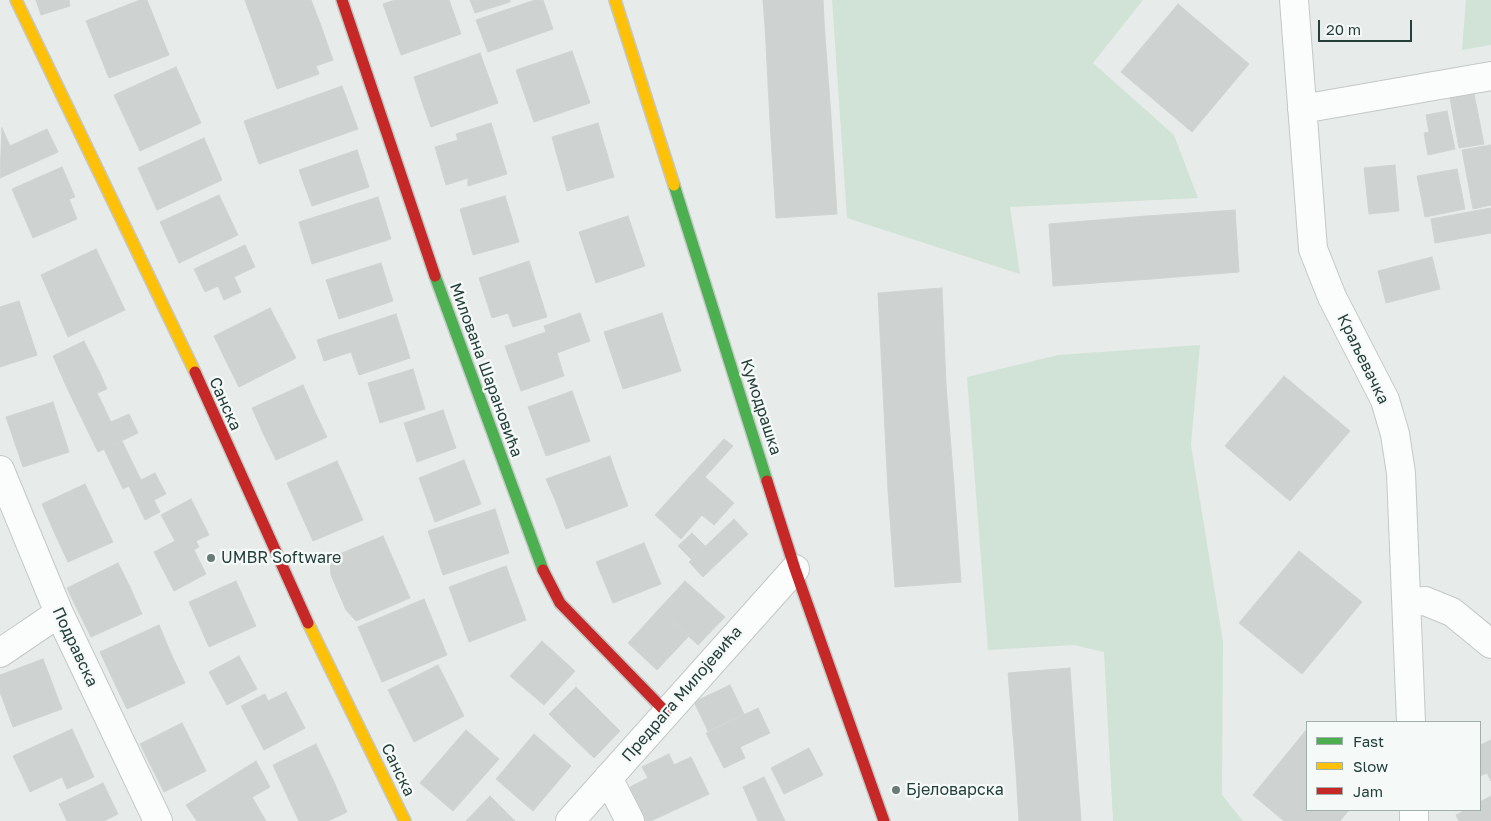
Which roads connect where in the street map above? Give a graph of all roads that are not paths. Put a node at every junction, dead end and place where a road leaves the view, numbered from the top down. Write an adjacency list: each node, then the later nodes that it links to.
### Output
1 (16, 0): 17 (street, Санска)
2 (342, 0): 13 (street, Милована Шарановића)
3 (615, 0): 8 (street, Кумодрашка)
4 (1294, 0): 6 (street, Краљевачка)
5 (1491, 76): 6 (street)
6 (1302, 109): 9 (street, Краљевачка)
7 (0, 470): 10 (street, Подравска)
8 (795, 569): 13 (street, Предрага Милојевића); 20 (street, Кумодрашка)
9 (1408, 602): 11 (street); 14 (street, Краљевачка)
10 (58, 613): 12 (street); 16 (street, Подравска)
11 (1491, 644)
12 (0, 653)
13 (666, 712): 15 (street, Предрага Милојевића)
14 (1411, 721)
15 (608, 778): 18 (street, Предрага Милојевића); 19 (street)
16 (158, 821)
17 (406, 821)
18 (570, 821)
19 (630, 821)
20 (884, 821)

